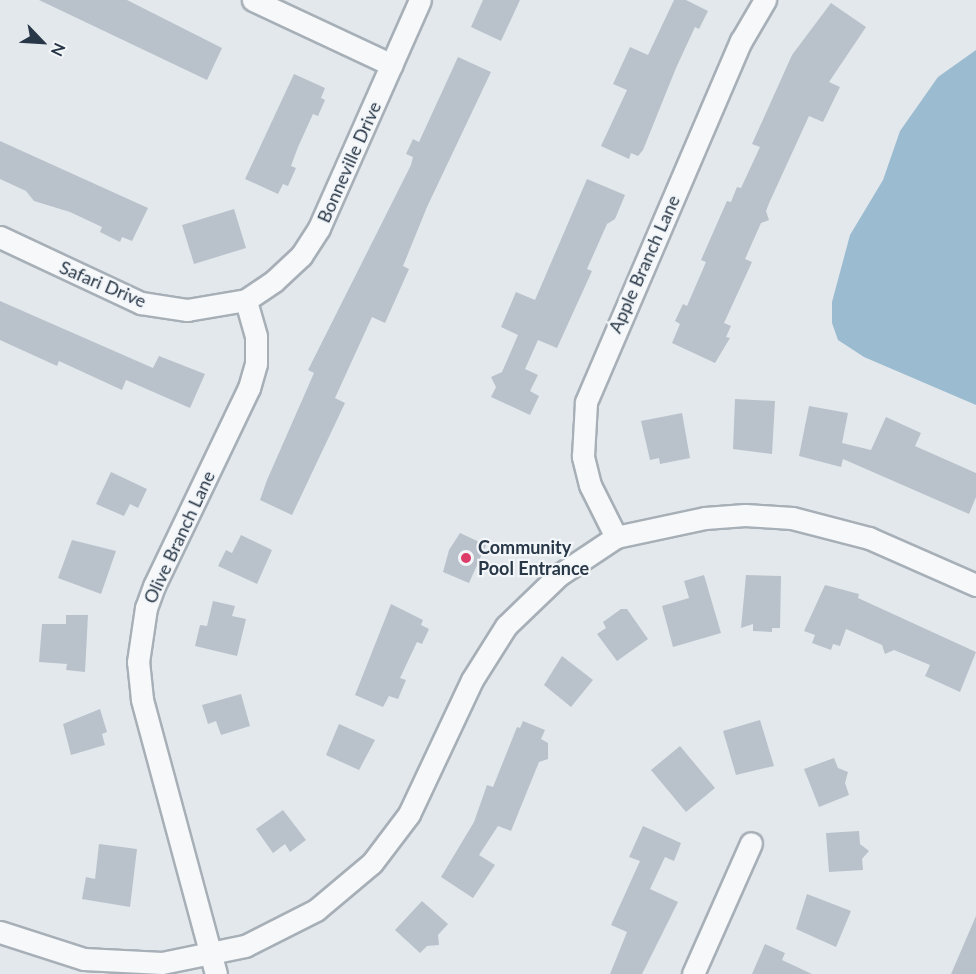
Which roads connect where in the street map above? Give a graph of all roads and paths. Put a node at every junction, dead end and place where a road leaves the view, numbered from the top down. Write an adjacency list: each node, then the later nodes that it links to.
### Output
1 (253, 0): 4 (street)
2 (420, 0): 4 (street, Bonneville Drive)
3 (765, 0): 7 (street, Apple Branch Lane)
4 (392, 65): 6 (street, Bonneville Drive)
5 (0, 237): 6 (street, Safari Drive)
6 (246, 300): 11 (street, Olive Branch Lane)
7 (616, 537): 8 (street); 11 (street)
8 (976, 585)
9 (751, 843): 12 (street)
10 (0, 932): 11 (street)
11 (213, 965)
12 (693, 974)

